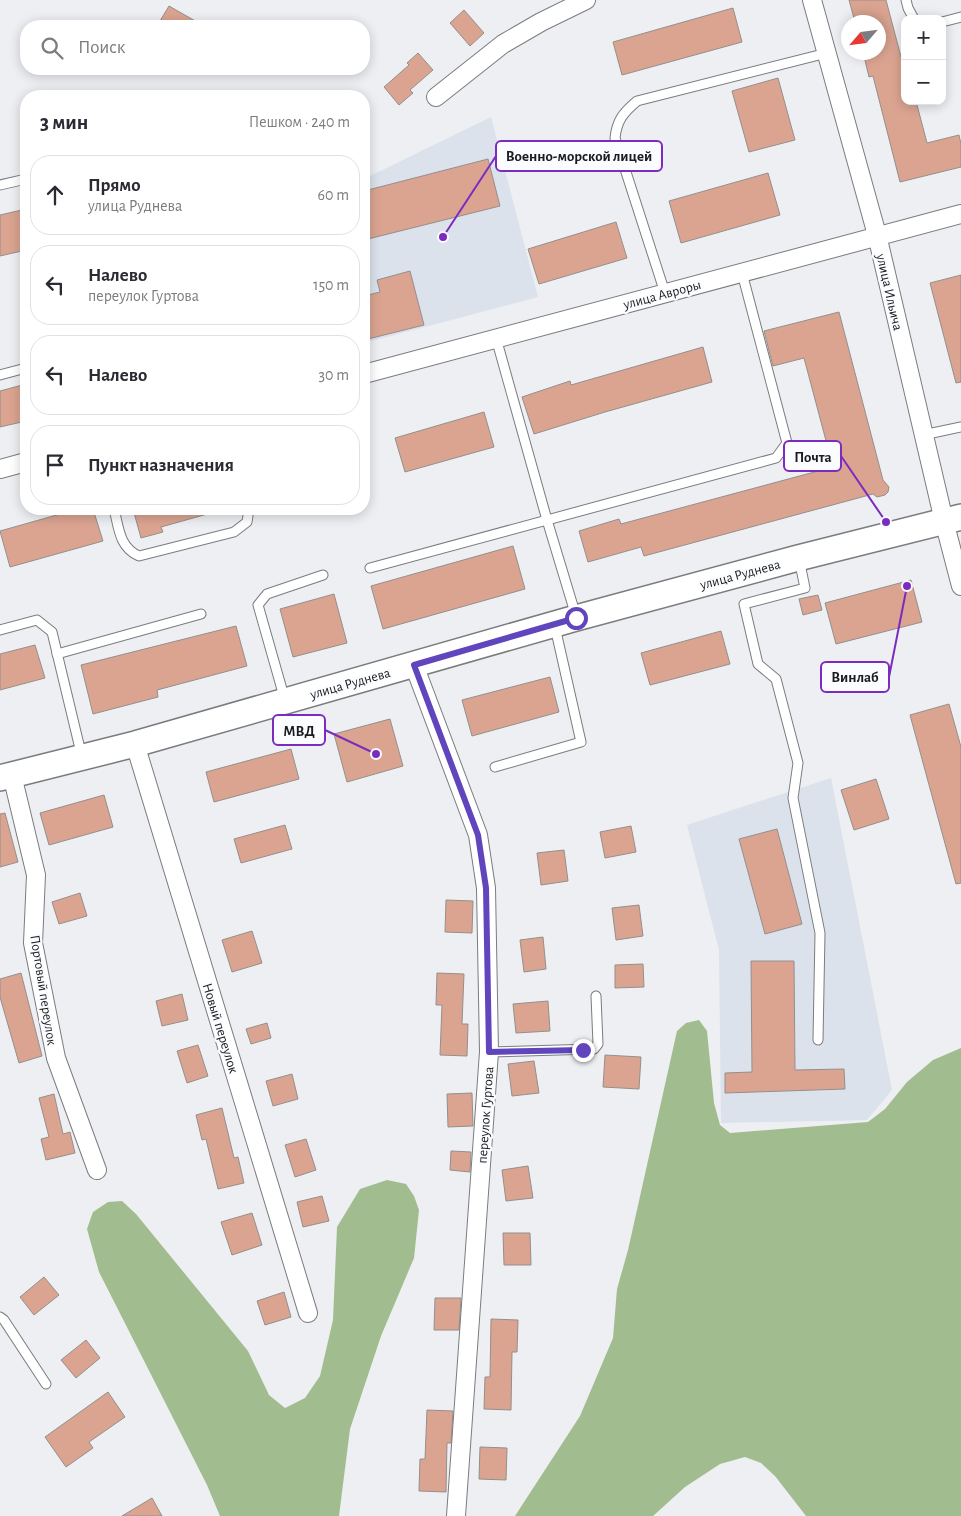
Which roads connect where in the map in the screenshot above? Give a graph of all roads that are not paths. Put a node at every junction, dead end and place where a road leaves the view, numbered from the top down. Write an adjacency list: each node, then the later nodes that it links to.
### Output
1 (586, 0): 8 (street)
2 (812, 0): 7 (street, улица Ильича)
3 (906, 0): 4 (lane)
4 (912, 15)
5 (961, 17): 6 (lane)
6 (946, 21)
7 (827, 53): 12 (street, улица Ильича); 14 (lane)
8 (436, 97)
9 (20, 180): 10 (lane)
10 (0, 185)
11 (961, 214): 12 (street, улица Авроры)
12 (877, 235): 13 (street, улица Авроры); 20 (street, улица Ильича)
13 (742, 274): 14 (street, улица Авроры); 26 (lane)
14 (665, 293): 15 (street, улица Авроры)
15 (496, 338): 17 (street, улица Авроры); 26 (lane)
16 (20, 370): 18 (lane)
17 (370, 372)
18 (0, 375)
19 (961, 427): 20 (lane)
20 (923, 435): 25 (street, улица Ильича)
21 (20, 463): 22 (street)
22 (0, 468)
23 (116, 515): 24 (lane)
24 (249, 515)
25 (952, 519): 27 (main road, улица Руднева); 30 (street, улица Ильича)
26 (547, 520): 28 (lane); 32 (lane)
27 (798, 558): 32 (main road, улица Руднева); 42 (lane)
28 (370, 568)
29 (323, 575): 36 (lane)
30 (961, 586)
31 (201, 614): 34 (lane)
32 (565, 621): 35 (main road, улица Руднева); 39 (lane)
33 (0, 630): 34 (lane)
34 (57, 654): 38 (lane)
35 (414, 665): 36 (main road, улица Руднева); 43 (street, переулок Гуртова)
36 (285, 701): 37 (main road, улица Руднева)
37 (135, 744): 38 (main road, улица Руднева); 45 (street, Новый переулок)
38 (82, 757): 40 (main road, улица Руднева)
39 (495, 767)
40 (6, 777): 44 (street, Портовый переулок)
41 (596, 996): 43 (lane)
42 (818, 1040)
43 (489, 1052): 48 (street, переулок Гуртова)
44 (97, 1170)
45 (308, 1313)
46 (0, 1317): 47 (lane)
47 (46, 1384)
48 (456, 1516)

